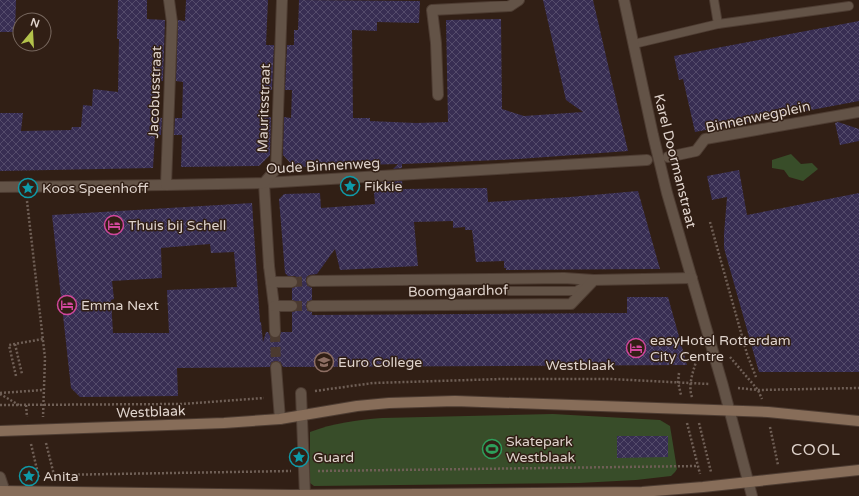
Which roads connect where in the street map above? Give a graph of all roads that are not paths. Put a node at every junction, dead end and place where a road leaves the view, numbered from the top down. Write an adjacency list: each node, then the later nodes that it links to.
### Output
1 (169, 0): 14 (street, Jacobusstraat)
2 (282, 0): 13 (street, Mauritsstraat)
3 (519, 0): 9 (street)
4 (624, 0): 8 (street, Karel Doormanstraat)
5 (714, 0): 7 (lane)
6 (849, 6): 7 (lane)
7 (718, 24): 8 (lane)
8 (634, 44): 16 (street, Karel Doormanstraat)
9 (438, 95)
10 (859, 112): 11 (street, Binnenwegplein)
11 (668, 157)
12 (647, 160): 13 (street, Oude Binnenweg)
13 (264, 183): 14 (street, Oude Binnenweg); 19 (street)
14 (166, 185): 15 (street, Oude Binnenweg)
15 (0, 186)
16 (692, 278): 17 (street, Boomgaardhof); 28 (street, Karel Doormanstraat)
17 (594, 280): 18 (street, Boomgaardhof); 21 (lane); 24 (street, Boomgaardhof)
18 (312, 281)
19 (271, 282): 20 (street); 22 (street)
20 (292, 282)
21 (509, 291)
22 (274, 306): 23 (street); 25 (street)
23 (292, 306)
24 (312, 306)
25 (275, 332)
26 (276, 367): 30 (street)
27 (301, 393): 29 (street)
28 (729, 411): 29 (main road, Westblaak); 31 (main road, Westblaak); 35 (street, Karel Doormanstraat)
29 (302, 415): 30 (main road, Westblaak); 39 (street)
30 (280, 420): 32 (main road, Westblaak)
31 (859, 421)
32 (0, 431)
33 (859, 470): 35 (main road)
34 (0, 477): 36 (street)
35 (748, 482): 37 (main road); 40 (street, Karel Doormanstraat)
36 (4, 493): 38 (main road)
37 (404, 495): 39 (main road)
38 (292, 496): 39 (main road)
39 (305, 496)
40 (752, 496)

